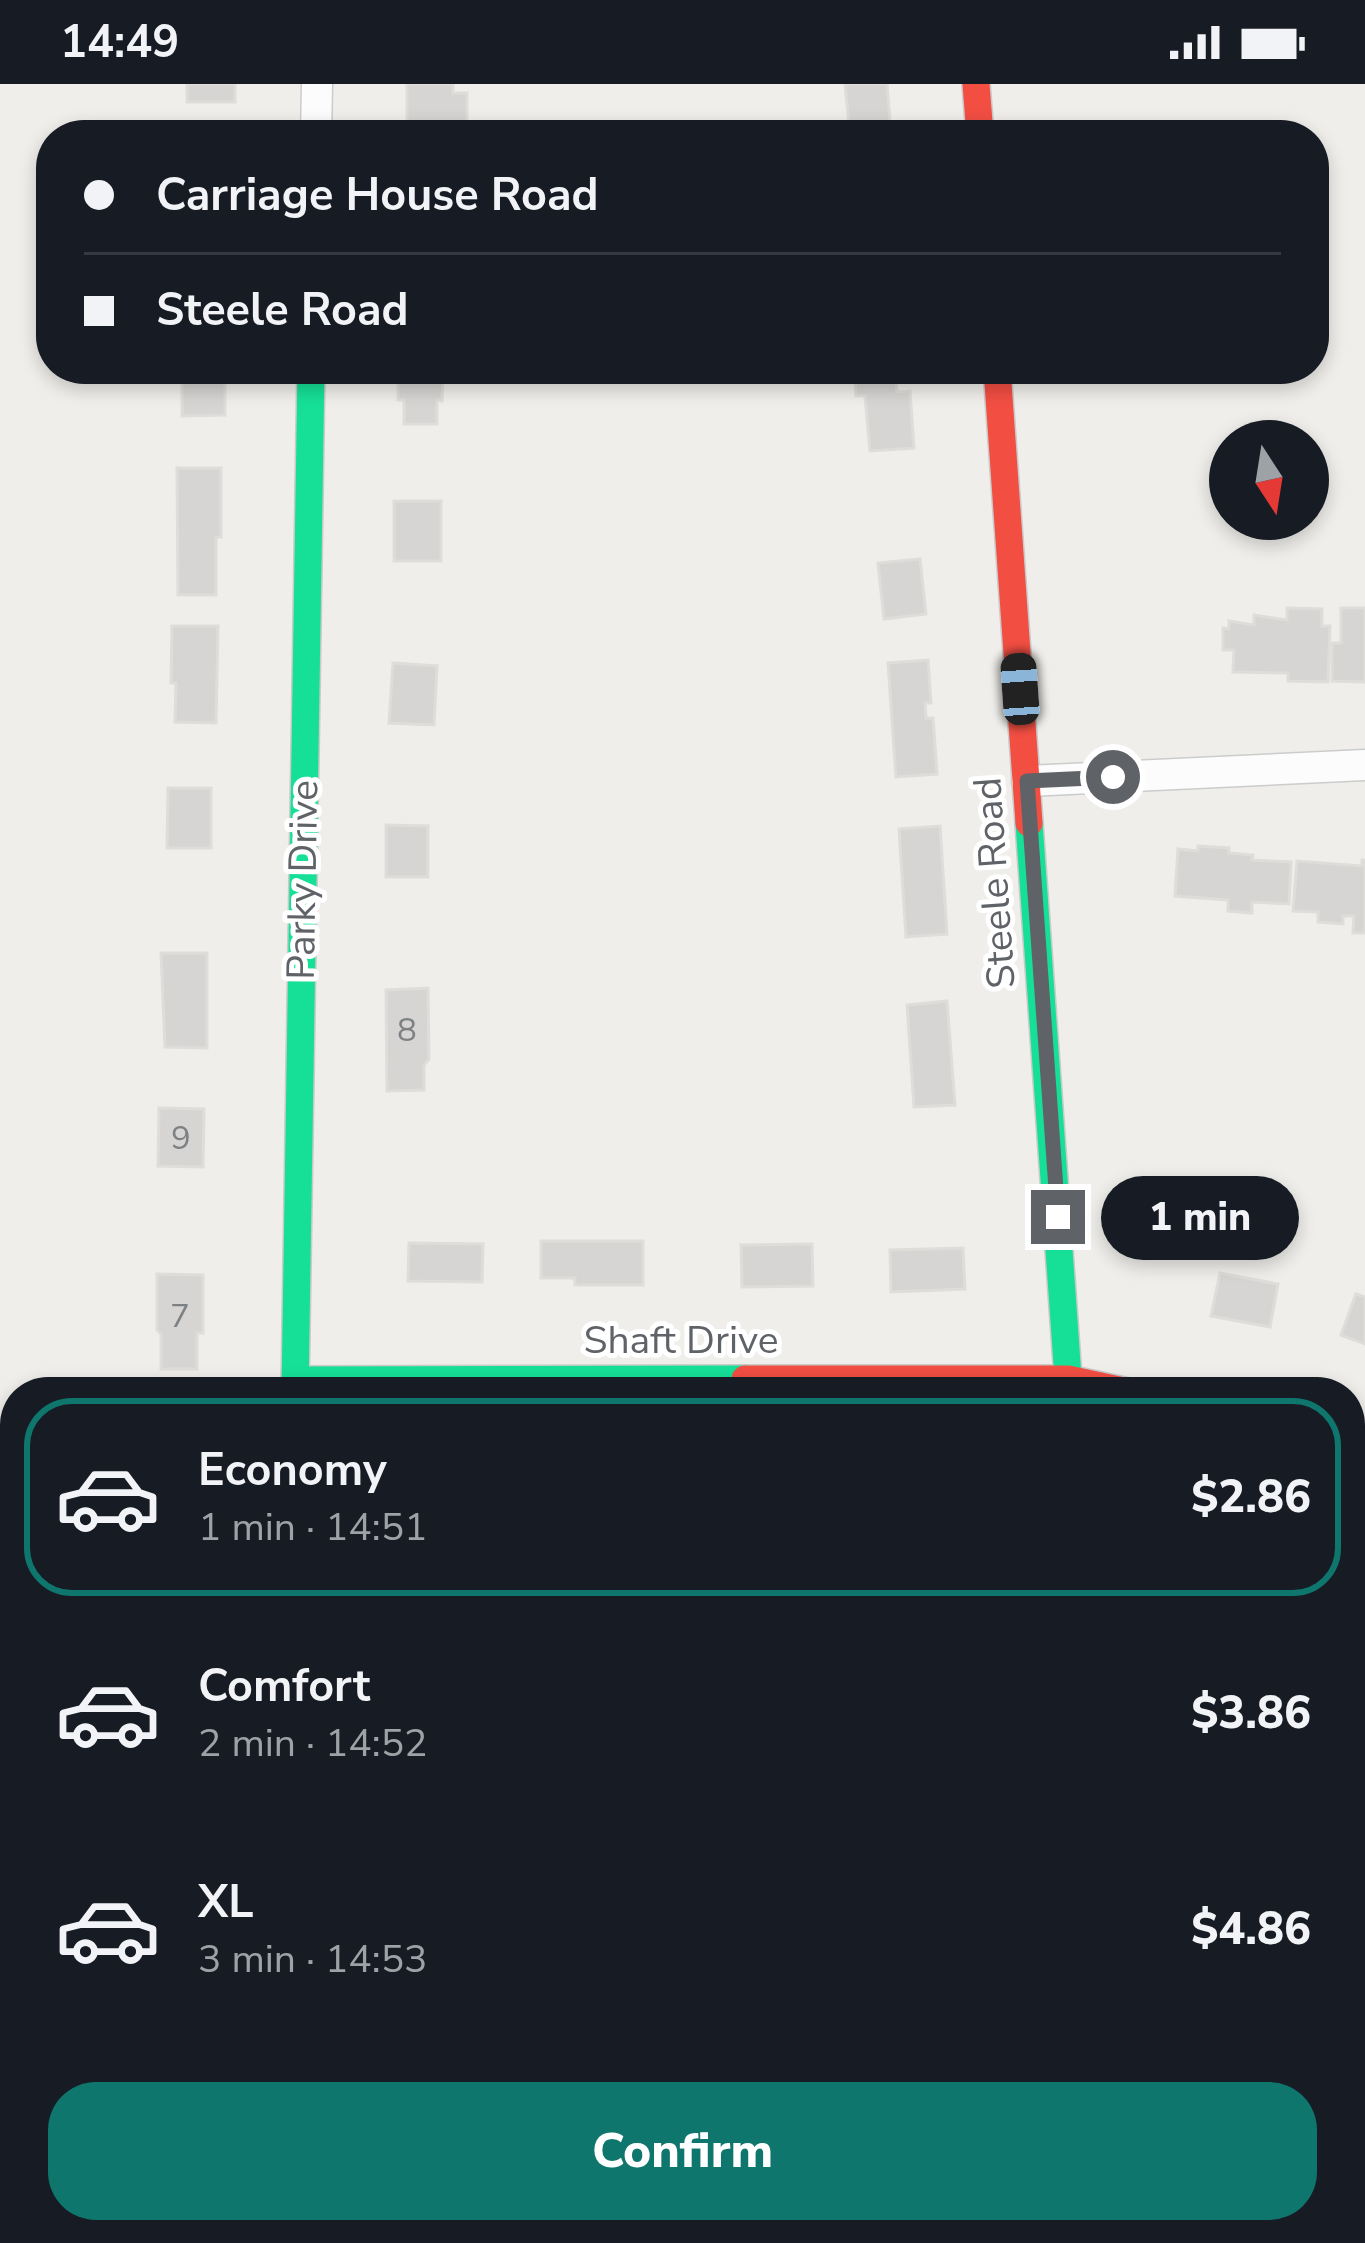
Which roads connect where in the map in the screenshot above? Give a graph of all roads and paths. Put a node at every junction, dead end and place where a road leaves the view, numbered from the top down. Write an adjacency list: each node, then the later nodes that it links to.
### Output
1 (317, 84): 3 (street)
2 (976, 84): 4 (street)
3 (316, 120)
4 (979, 120)
5 (311, 384): 9 (street, Parky Drive)
6 (998, 384): 8 (street, Steele Road)
7 (1365, 765): 8 (street)
8 (1027, 781): 10 (street, Steele Road)
9 (295, 1377)
10 (1067, 1377)

